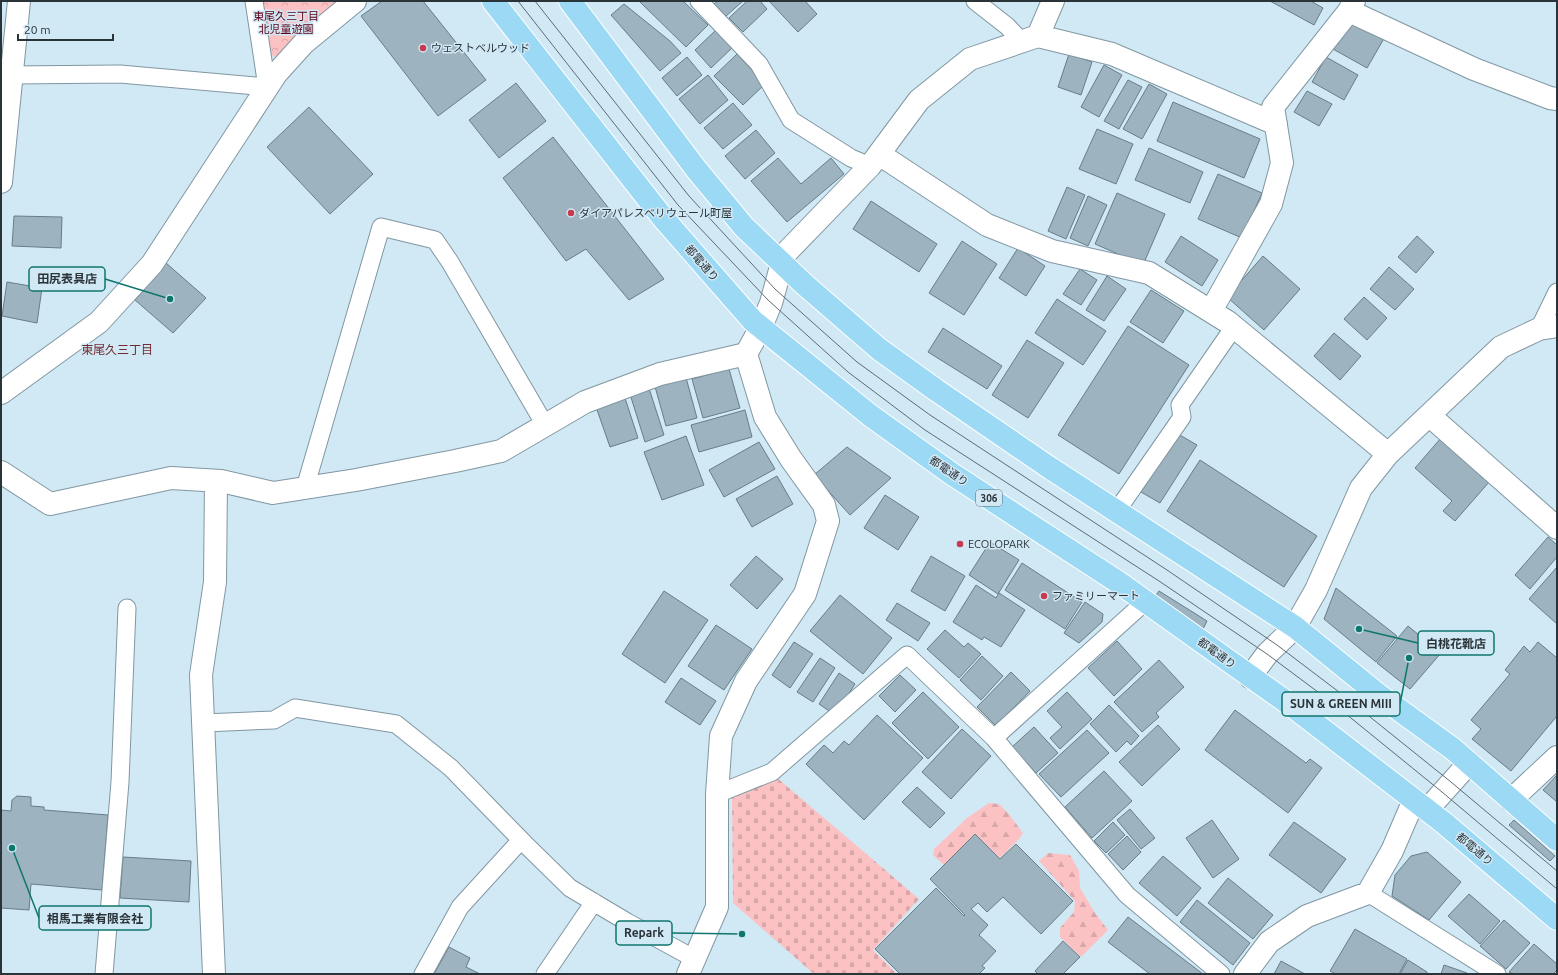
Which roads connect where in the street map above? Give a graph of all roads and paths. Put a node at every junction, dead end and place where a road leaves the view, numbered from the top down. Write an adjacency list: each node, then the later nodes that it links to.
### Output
1 (19, 1): 11 (street)
2 (254, 1): 12 (lane)
3 (355, 1): 12 (street)
4 (493, 1): 20 (main road, 都電通り / 306)
5 (570, 1): 17 (main road)
6 (699, 1): 15 (lane)
7 (975, 1): 10 (lane)
8 (1053, 1): 10 (street)
9 (1352, 6): 13 (street); 14 (street)
10 (1030, 39): 14 (street); 15 (street)
11 (11, 75): 12 (lane); 16 (street)
12 (268, 87): 24 (street)
13 (1557, 99)
14 (1276, 124): 19 (street)
15 (874, 160): 17 (street); 19 (street)
16 (1, 182)
17 (781, 262): 20 (street); 31 (main road)
18 (1557, 292): 22 (lane)
19 (1211, 311): 21 (street)
20 (761, 327): 23 (street); 33 (main road, 都電通り / 306)
21 (1234, 327): 27 (street); 31 (lane)
22 (1548, 328): 25 (street)
23 (746, 354): 26 (street); 41 (street)
24 (1, 393)
25 (1429, 415): 27 (street); 32 (street)
26 (545, 425): 30 (street); 30 (lane)
27 (1388, 454): 35 (street)
28 (1, 472): 29 (street)
29 (216, 481): 30 (street); 37 (street)
30 (306, 488)
31 (1116, 512): 35 (main road)
32 (1557, 528)
33 (1146, 601): 36 (main road, 都電通り / 306); 38 (lane)
34 (127, 608): 50 (lane)
35 (1294, 627): 36 (street); 40 (main road)
36 (1250, 677): 43 (main road, 都電通り / 306)
37 (204, 723): 44 (lane); 51 (street)
38 (994, 738): 41 (lane); 54 (lane)
39 (1557, 757): 42 (street)
40 (1469, 763): 42 (main road); 43 (street)
41 (718, 794): 49 (street)
42 (1511, 800): 45 (main road)
43 (1421, 805): 46 (street); 48 (main road, 都電通り / 306)
44 (521, 840): 47 (lane); 52 (lane)
45 (1557, 840)
46 (1368, 893): 55 (street); 56 (lane)
47 (594, 902): 49 (lane); 53 (lane)
48 (1557, 919)
49 (691, 966)
50 (104, 974)
51 (214, 974)
52 (422, 974)
53 (545, 974)
54 (1221, 974)
55 (1245, 974)
56 (1498, 974)

